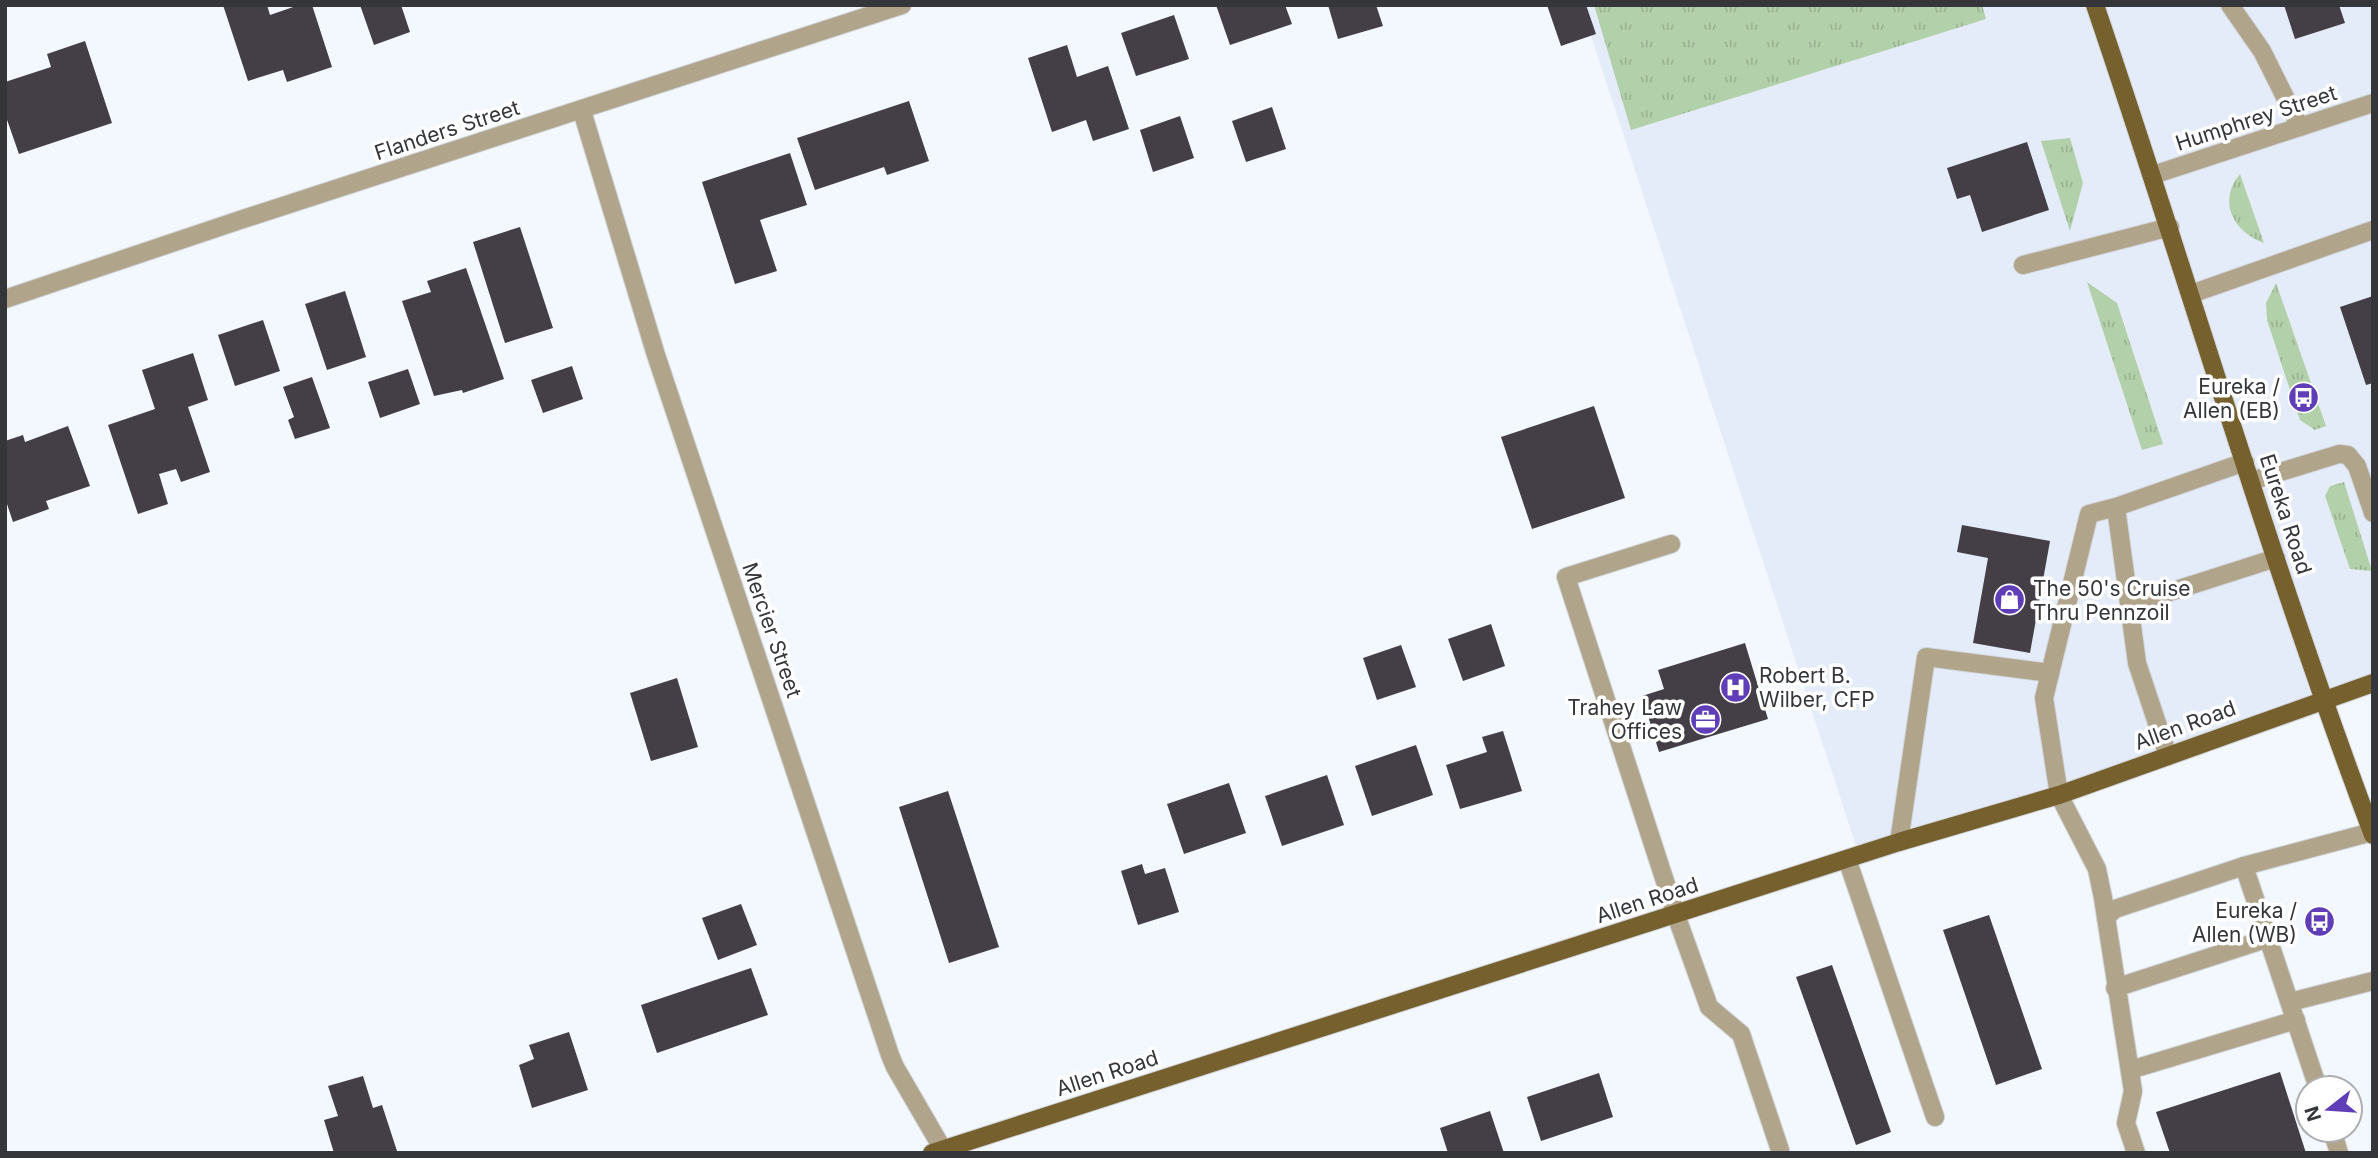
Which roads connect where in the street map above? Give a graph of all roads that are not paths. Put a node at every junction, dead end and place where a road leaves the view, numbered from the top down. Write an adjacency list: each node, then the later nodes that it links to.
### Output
1 (902, 5): 5 (street, Flanders Street)
2 (2095, 5): 7 (main road, Eureka Road)
3 (2230, 5): 6 (street)
4 (2373, 103): 6 (street, Humphrey Street)
5 (582, 111): 12 (street, Flanders Street); 41 (street, Mercier Street)
6 (2300, 127): 7 (street, Humphrey Street)
7 (2153, 175): 8 (main road, Eureka Road)
8 (2169, 227): 10 (street); 11 (main road, Eureka Road)
9 (2373, 230): 11 (street)
10 (2023, 265)
11 (2191, 294): 13 (main road, Eureka Road)
12 (5, 299)
13 (2245, 462): 15 (main road, Eureka Road); 16 (street)
14 (2365, 463): 15 (street); 17 (street)
15 (2251, 481): 19 (main road, Eureka Road)
16 (2116, 506): 20 (street); 21 (street)
17 (2373, 513)
18 (1671, 544): 30 (street)
19 (2276, 558): 20 (street); 23 (main road, Eureka Road)
20 (2129, 605): 24 (street)
21 (2050, 673): 25 (street); 27 (street)
22 (2373, 683): 23 (main road, Allen Road)
23 (2325, 700): 24 (main road, Allen Road); 26 (main road, Eureka Road)
24 (2168, 756): 25 (main road, Allen Road)
25 (2059, 795): 27 (main road, Allen Road); 31 (street)
26 (2372, 834): 29 (street)
27 (1899, 842): 28 (main road, Allen Road)
28 (1847, 859): 30 (main road, Allen Road); 39 (street)
29 (2244, 866): 31 (street); 32 (street)
30 (1676, 915): 40 (street); 41 (main road, Allen Road)
31 (2106, 917): 34 (street)
32 (2269, 938): 34 (street); 35 (street)
33 (2373, 981): 35 (street)
34 (2115, 988): 37 (street)
35 (2290, 1002): 36 (street)
36 (2296, 1020): 37 (street); 38 (street)
37 (2130, 1070): 42 (street)
38 (2313, 1074)
39 (1935, 1117)
40 (1780, 1150)
41 (940, 1152)
42 (2136, 1153)

